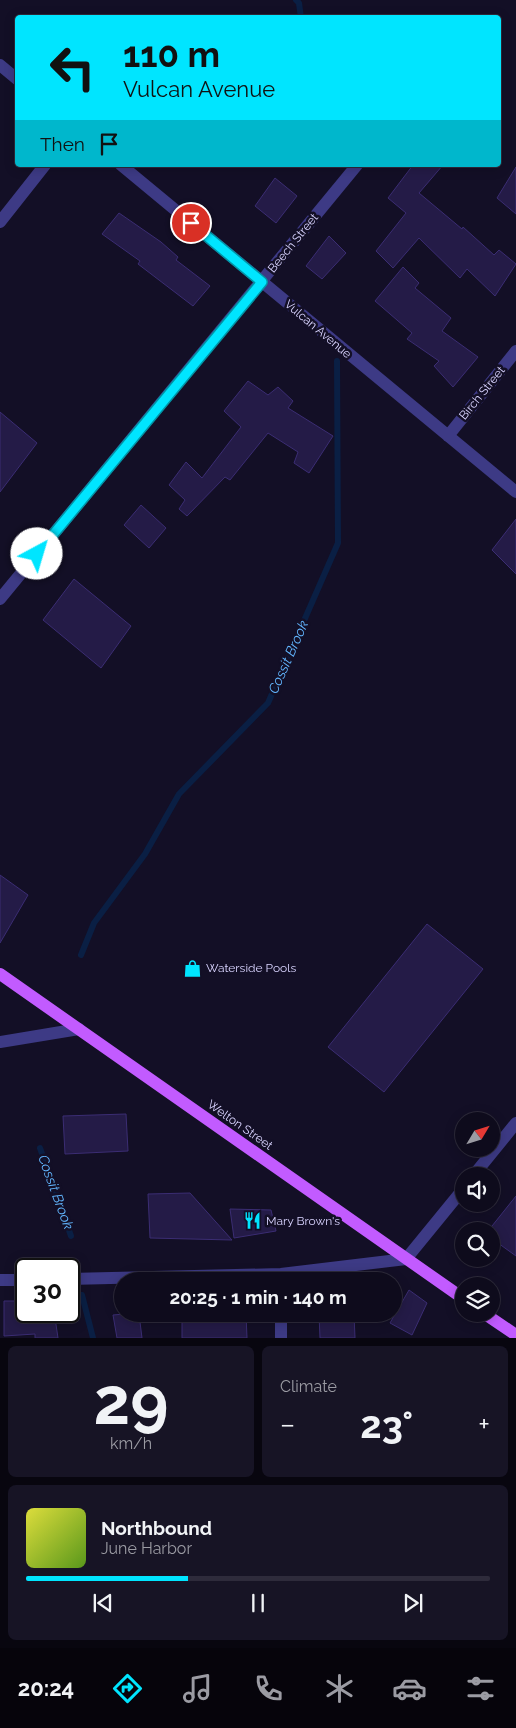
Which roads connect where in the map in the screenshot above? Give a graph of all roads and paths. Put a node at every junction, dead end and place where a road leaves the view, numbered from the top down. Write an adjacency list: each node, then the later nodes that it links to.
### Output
1 (0, 65): 2 (street)
2 (15, 78)
3 (43, 167): 6 (street)
4 (123, 167): 7 (street, Vulcan Avenue)
5 (355, 167): 7 (street, Beech Street)
6 (0, 222)
7 (262, 282): 9 (street, Vulcan Avenue); 11 (street, Beech Street)
8 (516, 351): 9 (street, Birch Street)
9 (448, 436): 10 (street, Vulcan Avenue)
10 (516, 492)
11 (0, 599)
12 (0, 974): 13 (main road, Welton Street)
13 (79, 1029): 14 (street); 18 (main road, Welton Street)
14 (0, 1042)
15 (516, 1123): 16 (street)
16 (480, 1167)
17 (455, 1199): 18 (street)
18 (406, 1260): 19 (street); 24 (main road, Welton Street)
19 (323, 1272)
20 (80, 1279): 21 (street)
21 (114, 1279)
22 (0, 1280): 23 (street)
23 (15, 1280)
24 (455, 1293)
25 (281, 1322): 28 (street)
26 (497, 1322): 27 (main road)
27 (516, 1335)
28 (281, 1338)

